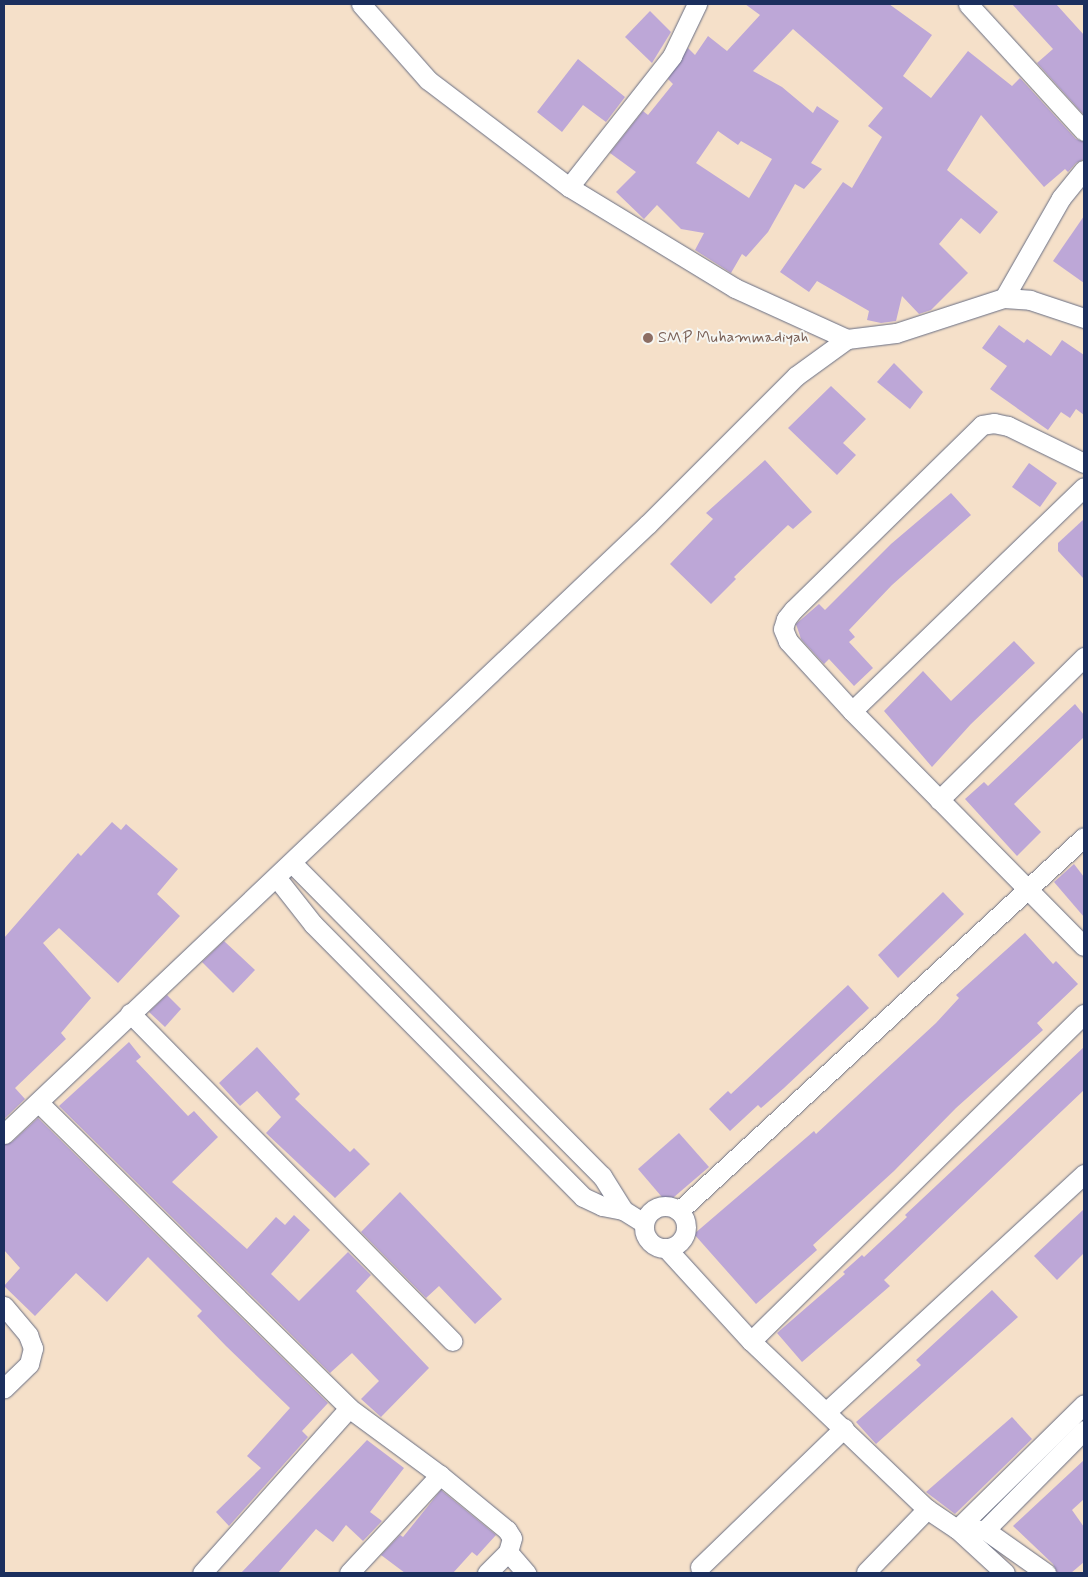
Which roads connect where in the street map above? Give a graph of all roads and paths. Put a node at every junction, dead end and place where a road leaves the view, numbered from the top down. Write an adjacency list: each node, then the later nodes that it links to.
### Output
1 (362, 4): 6 (street)
2 (697, 4): 6 (street)
3 (968, 4): 4 (street)
4 (1084, 131)
5 (1084, 170): 7 (street)
6 (569, 186): 9 (street)
7 (1004, 298): 8 (street); 9 (street)
8 (1084, 318)
9 (847, 339): 16 (street)
10 (1084, 463): 13 (street)
11 (1084, 487): 13 (street)
12 (1084, 657): 14 (street)
13 (852, 711): 14 (street)
14 (939, 800): 18 (street)
15 (1084, 837): 18 (street)
16 (292, 863): 17 (street); 25 (street)
17 (276, 877): 20 (street); 25 (street)
18 (1028, 891): 19 (street); 26 (street)
19 (1084, 946)
20 (130, 1013): 22 (street); 30 (street)
21 (1084, 1014): 31 (street)
22 (39, 1103): 23 (street); 34 (street)
23 (4, 1134)
24 (1084, 1174): 35 (street)
25 (623, 1210): 27 (street)
26 (679, 1211): 27 (street); 28 (street)
27 (644, 1223): 28 (street)
28 (666, 1248): 31 (street)
29 (4, 1306): 32 (street)
30 (452, 1341)
31 (751, 1342): 35 (street)
32 (4, 1388)
33 (1084, 1404): 40 (street)
34 (349, 1408): 38 (street); 45 (street)
35 (826, 1411): 36 (street)
36 (844, 1428): 39 (street); 43 (street)
37 (1084, 1430): 41 (street)
38 (440, 1475): 42 (street); 46 (street)
39 (927, 1509): 40 (street); 44 (street)
40 (958, 1529): 41 (street); 49 (street)
41 (984, 1530): 50 (street)
42 (508, 1552): 47 (street); 48 (street)
43 (700, 1567)
44 (866, 1572)
45 (202, 1573)
46 (349, 1573)
47 (487, 1573)
48 (526, 1573)
49 (1005, 1573)
50 (1046, 1573)

